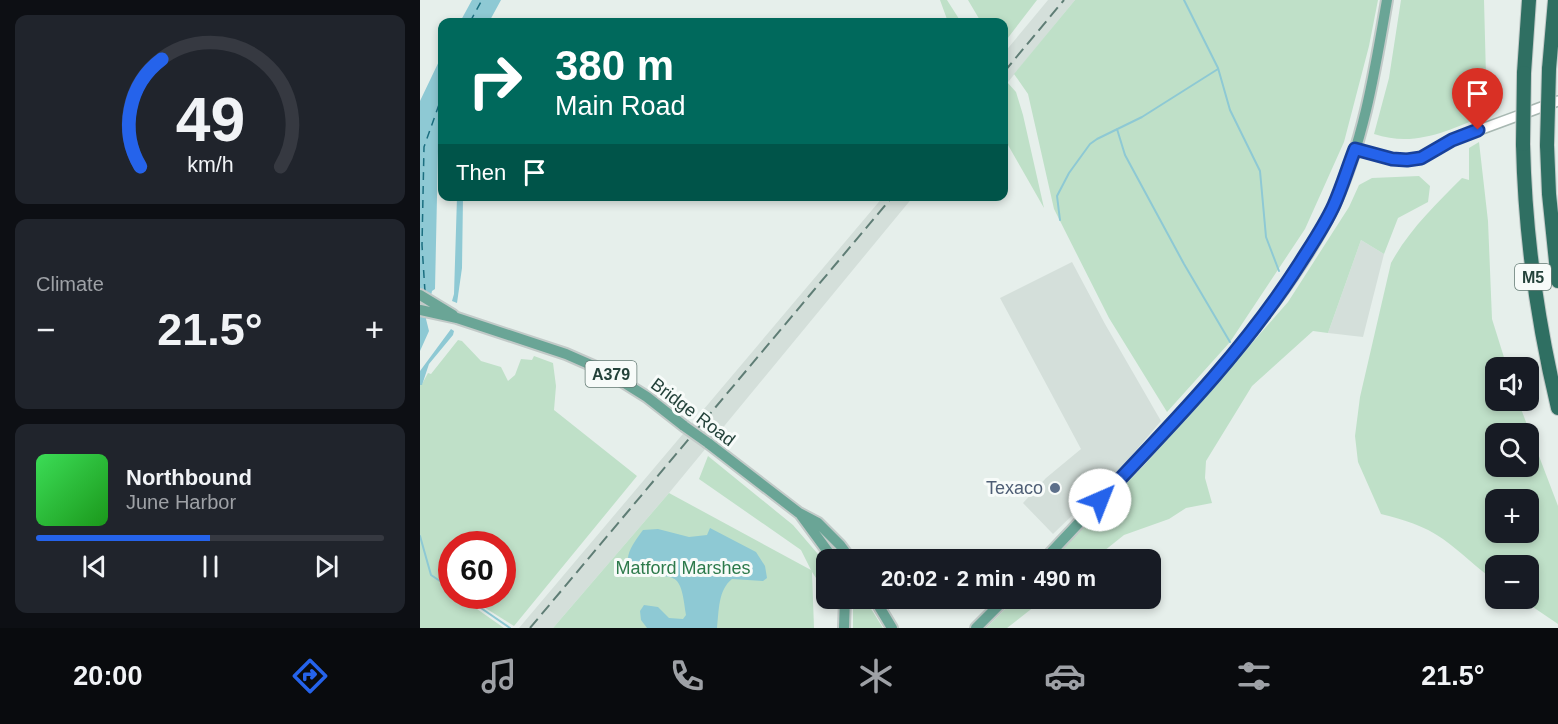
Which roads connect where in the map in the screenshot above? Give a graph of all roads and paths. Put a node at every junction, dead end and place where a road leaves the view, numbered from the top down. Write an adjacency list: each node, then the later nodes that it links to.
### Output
1 (1387, 0): 5 (main road)
2 (1529, 0): 10 (highway, M5, bridge)
3 (1555, 0): 6 (highway, M5, bridge)
4 (1558, 101): 5 (street)
5 (1355, 149): 14 (main road)
6 (1558, 281)
7 (420, 295): 9 (main road, Bridge Road / A379)
8 (424, 311): 9 (main road, Bridge Road / A379)
9 (457, 318): 11 (main road, Bridge Road / A379, bridge)
10 (1558, 408)
11 (799, 513): 12 (main road, A379); 13 (main road, Bridge Road / A379)
12 (826, 549)
13 (843, 549)
14 (1054, 549)
15 (845, 609): 19 (main road)
16 (851, 609): 20 (main road)
17 (881, 609): 21 (main road)
18 (995, 609): 22 (main road)
19 (844, 628)
20 (851, 628)
21 (892, 628)
22 (976, 628)

